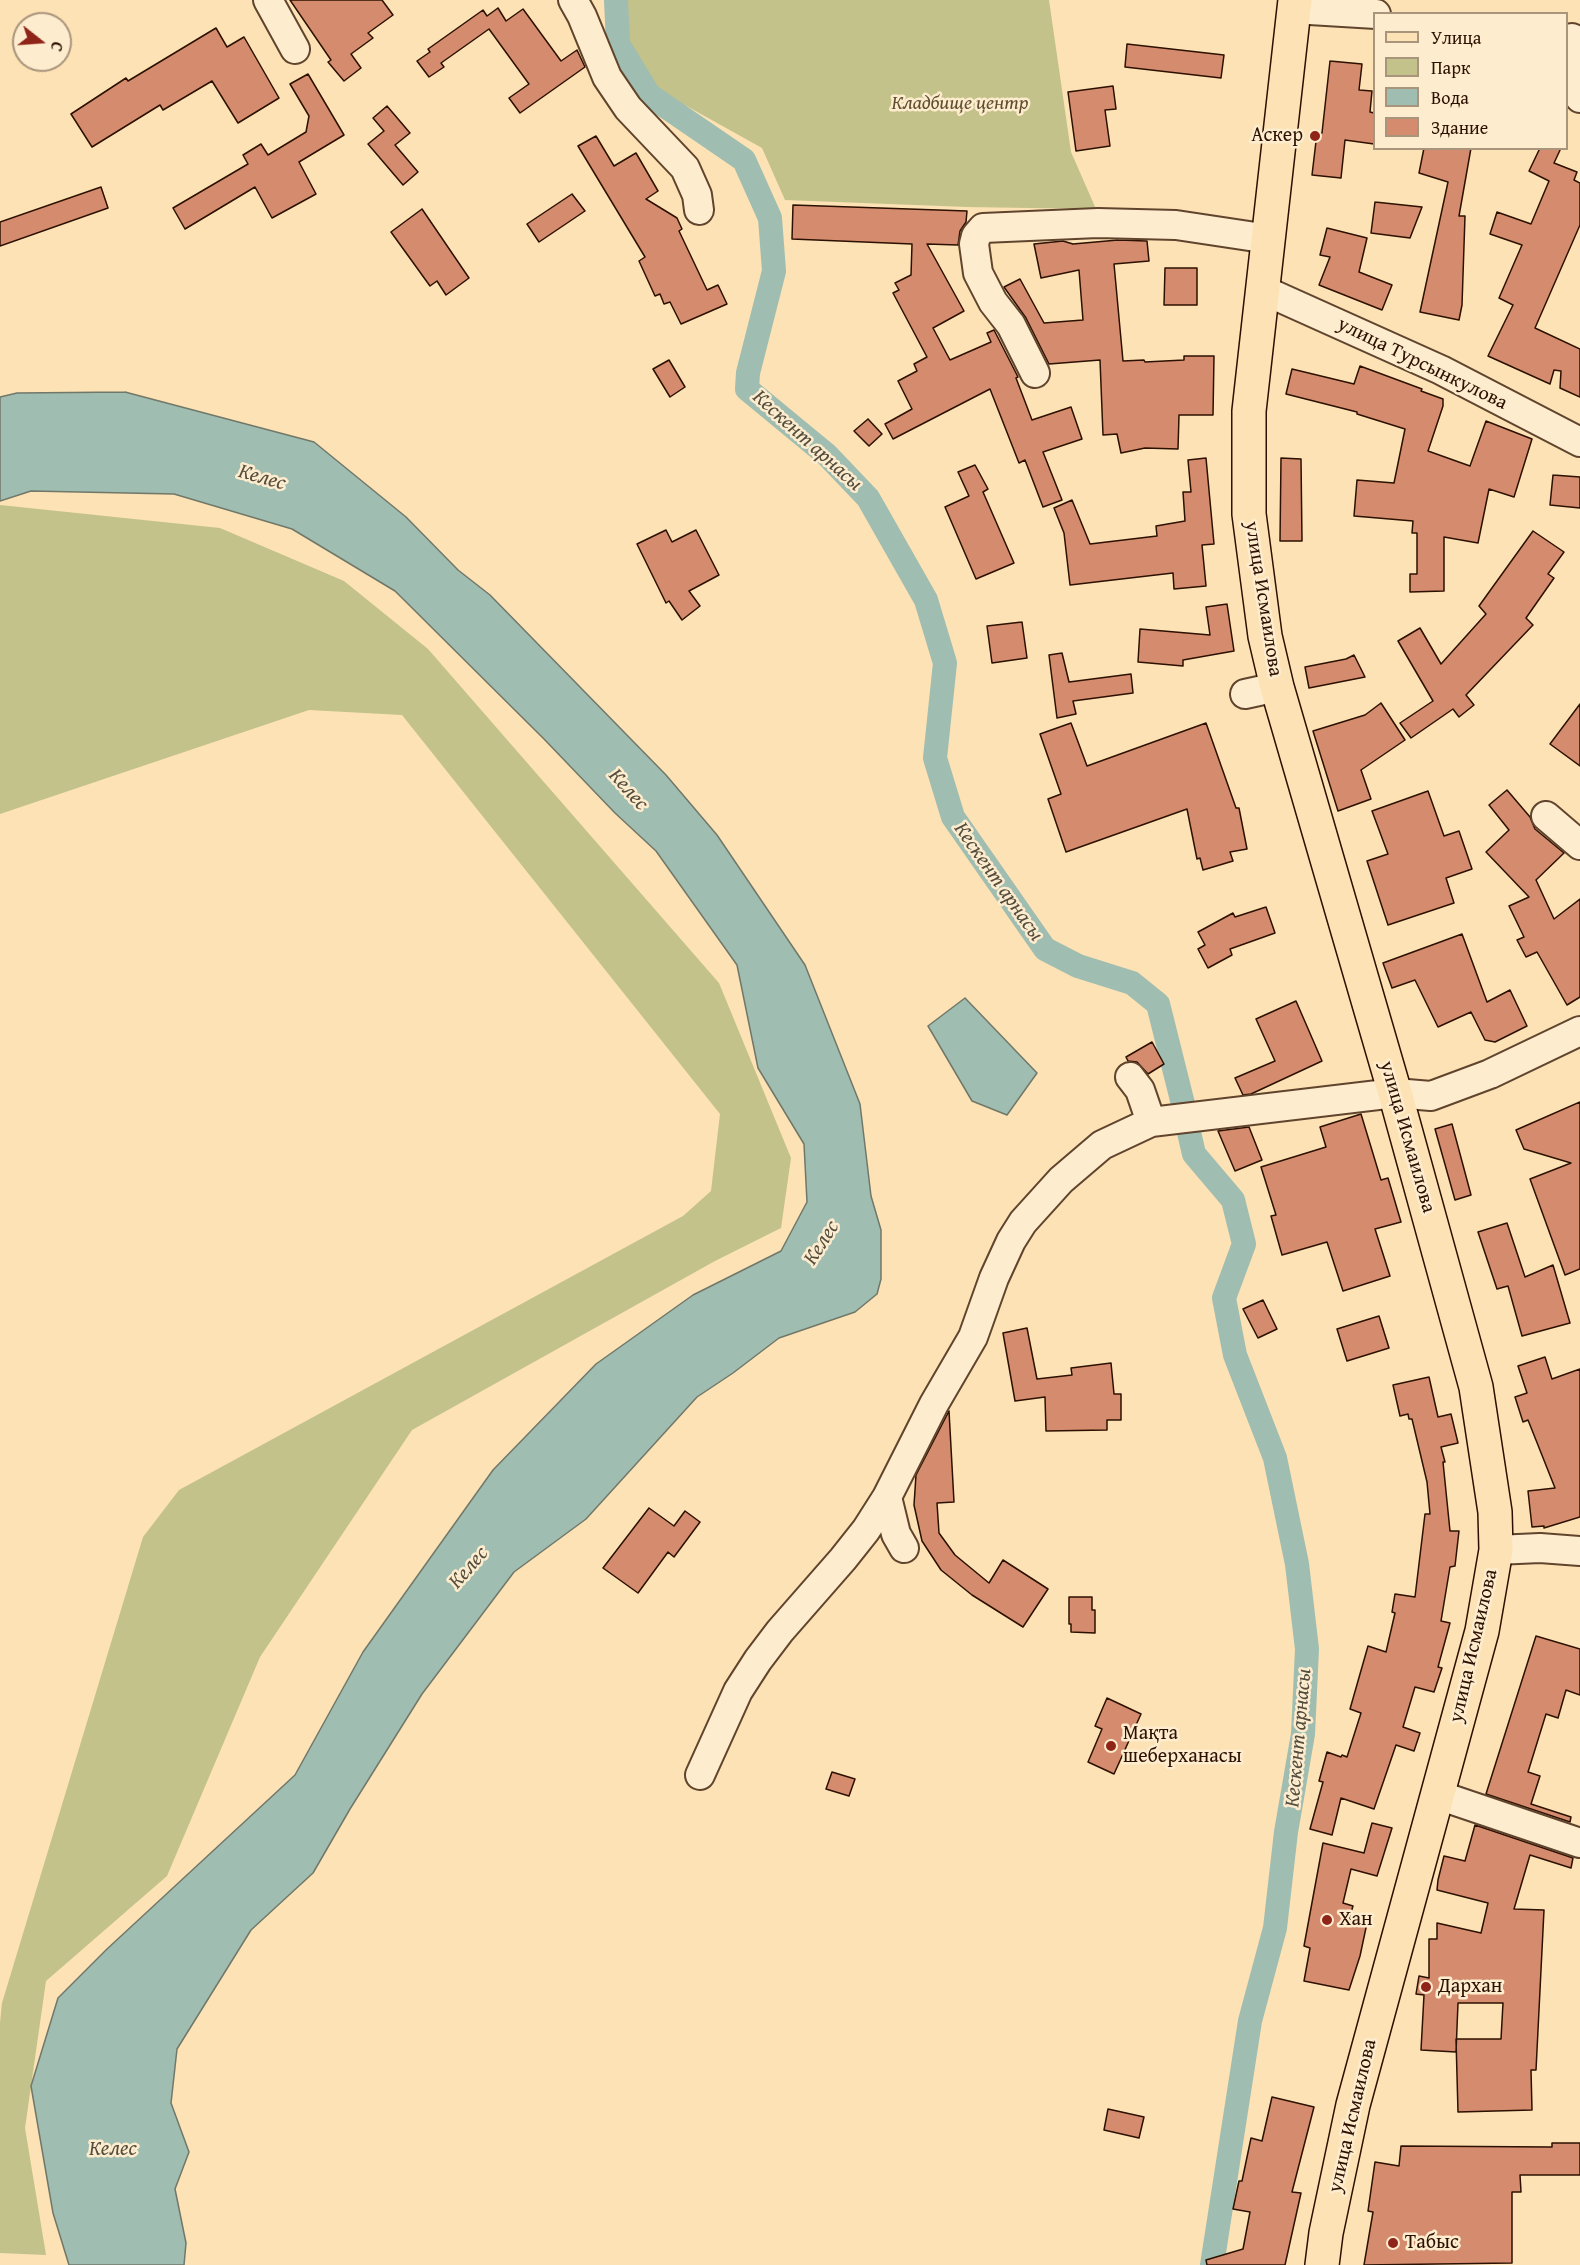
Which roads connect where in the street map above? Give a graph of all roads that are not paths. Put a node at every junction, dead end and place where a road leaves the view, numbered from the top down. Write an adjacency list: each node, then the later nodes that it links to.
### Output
1 (268, 0): 6 (street)
2 (573, 0): 8 (street)
3 (1294, 4): 4 (street); 9 (main road, улица Исмаилова)
4 (1373, 14)
5 (1573, 38): 7 (street)
6 (295, 49)
7 (1580, 98)
8 (699, 210)
9 (1269, 239): 10 (main road, улица Исмаилова); 11 (street)
10 (1263, 290): 12 (street, улица Турсынкулова); 13 (main road, улица Исмаилова)
11 (1035, 373)
12 (1580, 442)
13 (1277, 687): 14 (street); 19 (main road, улица Исмаилова)
14 (1245, 694)
15 (1546, 816): 16 (street)
16 (1580, 846)
17 (1580, 1031): 19 (street)
18 (1130, 1077): 20 (street)
19 (1395, 1093): 20 (street); 23 (main road, улица Исмаилова)
20 (1151, 1122): 21 (street)
21 (887, 1497): 22 (street); 25 (street)
22 (903, 1548)
23 (1496, 1550): 24 (street); 26 (main road, улица Исмаилова)
24 (1580, 1551)
25 (700, 1775)
26 (1438, 1795): 27 (street); 28 (main road, улица Исмаилова)
27 (1580, 1843)
28 (1322, 2265)

